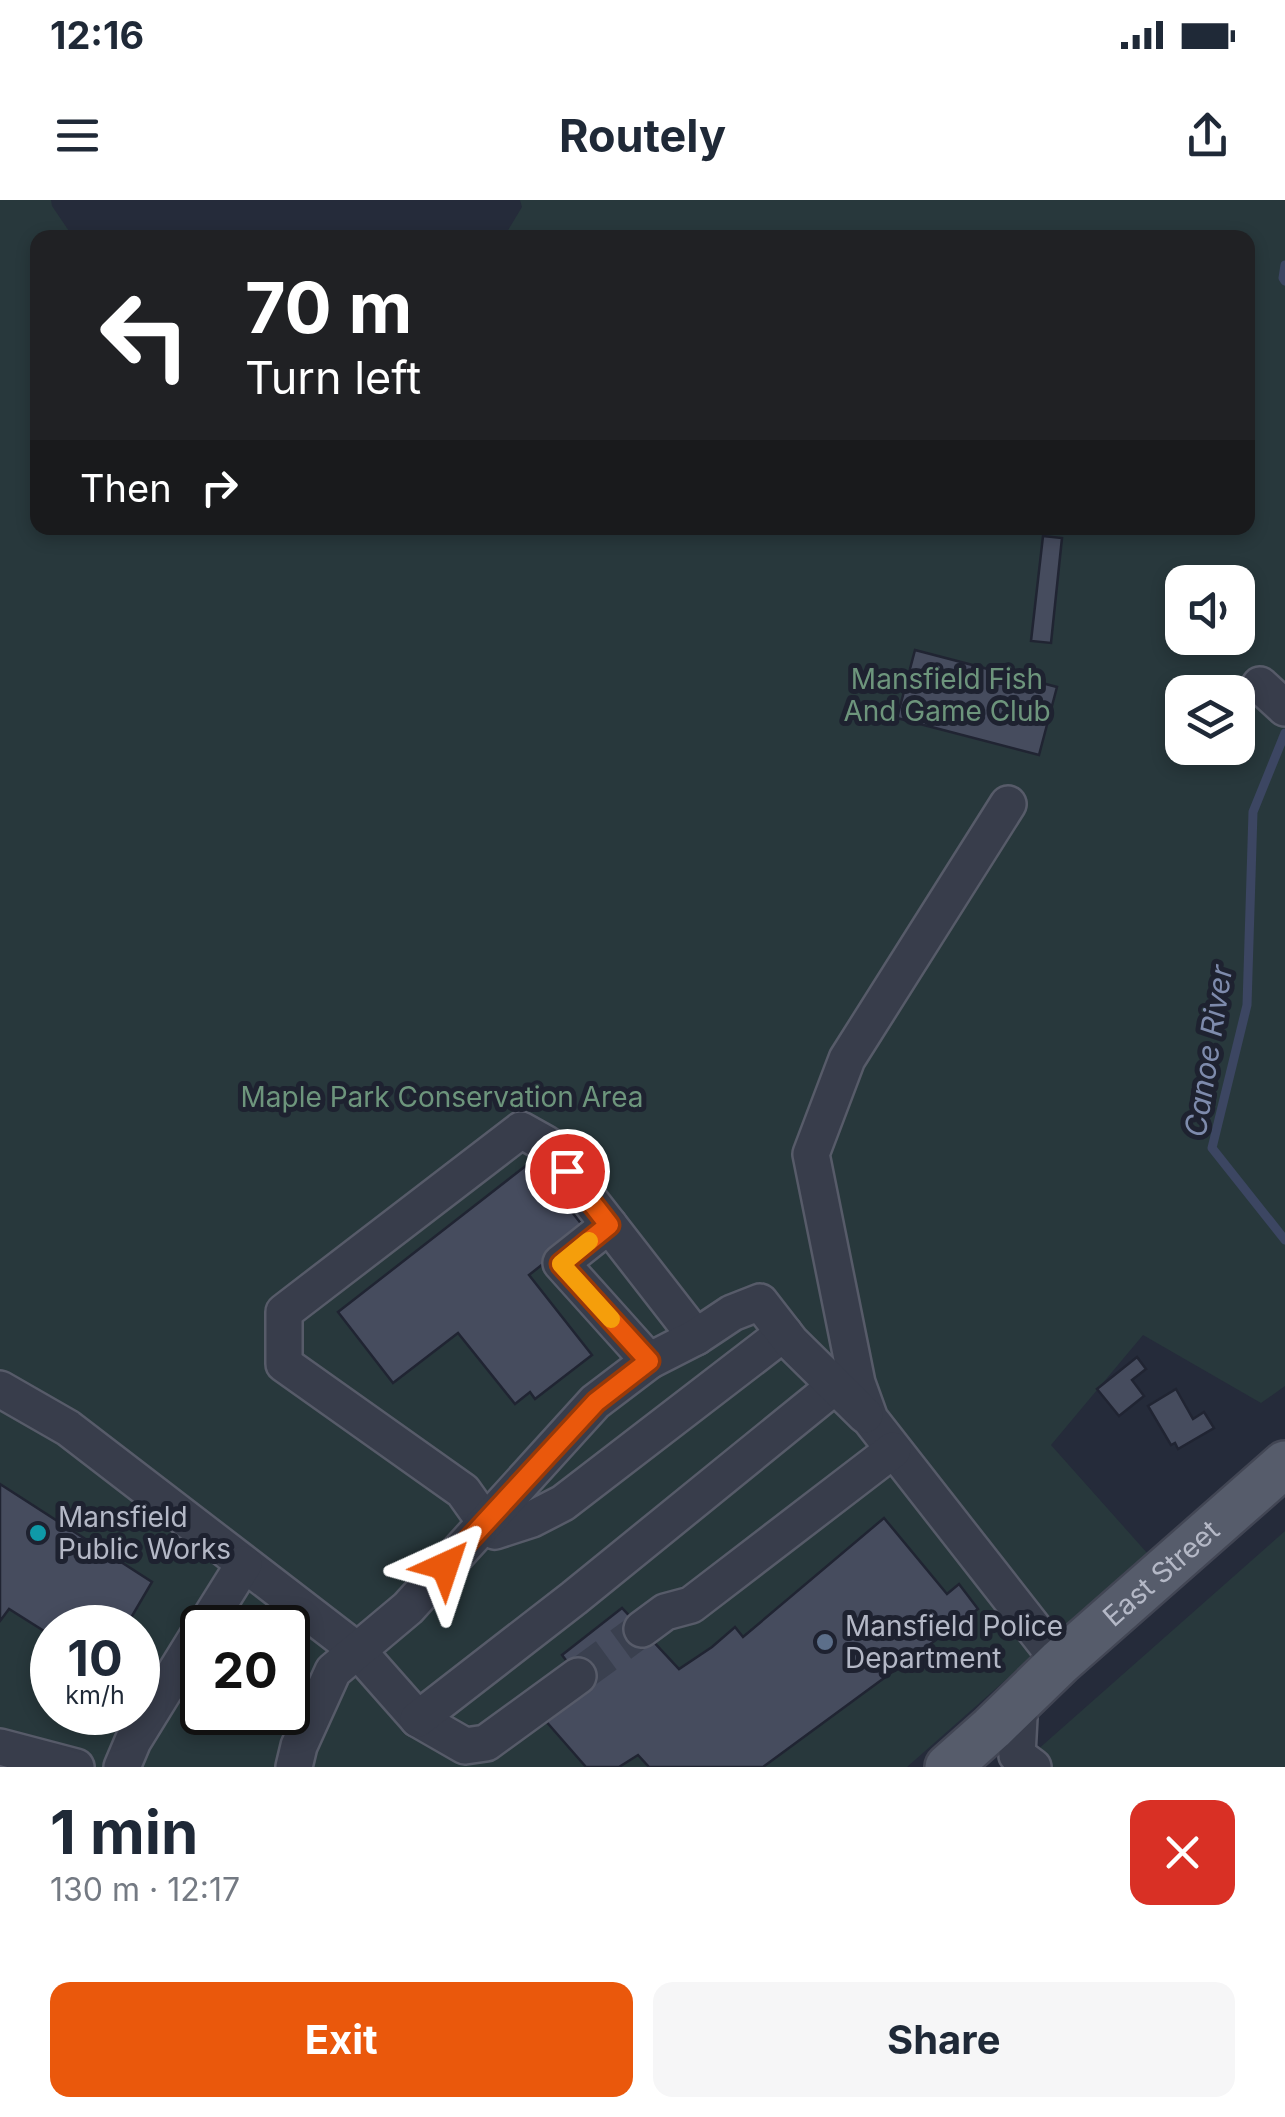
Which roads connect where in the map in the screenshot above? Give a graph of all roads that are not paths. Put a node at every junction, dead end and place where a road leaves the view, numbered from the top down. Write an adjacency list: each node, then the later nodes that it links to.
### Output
1 (1008, 804): 8 (lane)
2 (609, 1225): 4 (lane); 5 (lane); 11 (lane)
3 (784, 1333): 4 (lane); 6 (lane); 11 (lane)
4 (696, 1337): 5 (lane)
5 (649, 1361): 11 (lane)
6 (835, 1386): 8 (lane); 20 (lane)
7 (0, 1389): 12 (lane)
8 (870, 1419): 9 (lane)
9 (893, 1450): 14 (lane); 16 (lane)
10 (1285, 1464): 16 (main road, East Street)
11 (485, 1522): 15 (lane)
12 (244, 1564): 13 (lane); 15 (lane)
13 (218, 1605)
14 (642, 1630)
15 (358, 1651): 20 (lane); 24 (lane)
16 (1060, 1662): 19 (main road, East Street)
17 (180, 1665): 23 (lane)
18 (578, 1676): 20 (lane)
19 (1020, 1699): 25 (main road, East Street); 26 (lane)
20 (418, 1718)
21 (0, 1747): 22 (lane)
22 (76, 1767)
23 (122, 1767)
24 (294, 1767)
25 (948, 1767)
26 (1033, 1767)

